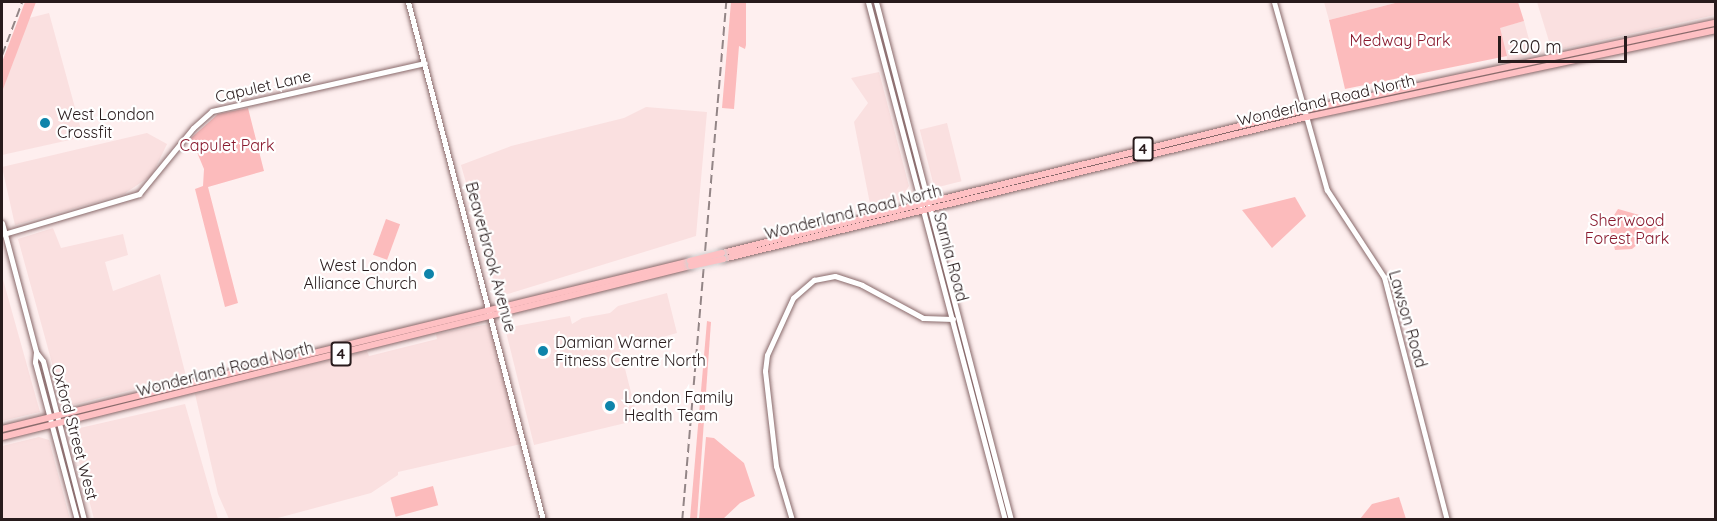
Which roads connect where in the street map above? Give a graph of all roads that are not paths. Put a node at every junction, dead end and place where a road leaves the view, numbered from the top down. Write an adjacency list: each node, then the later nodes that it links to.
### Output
1 (408, 2): 7 (street, Beaverbrook Avenue)
2 (868, 2): 9 (street, Sarnia Road)
3 (876, 2): 9 (street, Sarnia Road)
4 (1274, 2): 8 (street, Lawson Road)
5 (1716, 23): 8 (main road, Wonderland Road North / 4)
6 (1716, 30): 8 (main road, Wonderland Road North / 4)
7 (424, 63): 11 (street, Capulet Lane); 12 (street, Beaverbrook Avenue)
8 (1306, 114): 9 (main road, Wonderland Road North / 4); 27 (street, Lawson Road)
9 (927, 204): 12 (main road, Wonderland Road North / 4, bridge); 13 (street, Sarnia Road); 26 (street, Sarnia Road)
10 (2, 223): 11 (street, Oxford Street West)
11 (4, 234): 14 (street, Oxford Street West)
12 (492, 313): 15 (main road, Wonderland Road North / 4); 17 (main road, Wonderland Road North / 4); 23 (street, Beaverbrook Avenue)
13 (953, 319): 24 (street); 25 (street, Sarnia Road)
14 (36, 352): 15 (street, Oxford Street West); 16 (street, Oxford Street West)
15 (57, 415): 16 (main road, Wonderland Road North / 4); 17 (street, Oxford Street West)
16 (50, 417): 18 (street, Oxford Street West); 19 (main road, Wonderland Road North / 4)
17 (59, 423): 18 (main road, Wonderland Road North / 4); 22 (street, Oxford Street West)
18 (52, 425): 20 (main road, Wonderland Road North / 4); 21 (street, Oxford Street West)
19 (2, 429)
20 (2, 437)
21 (77, 519)
22 (84, 519)
23 (543, 519)
24 (792, 519)
25 (1005, 519)
26 (1011, 519)
27 (1447, 519)

